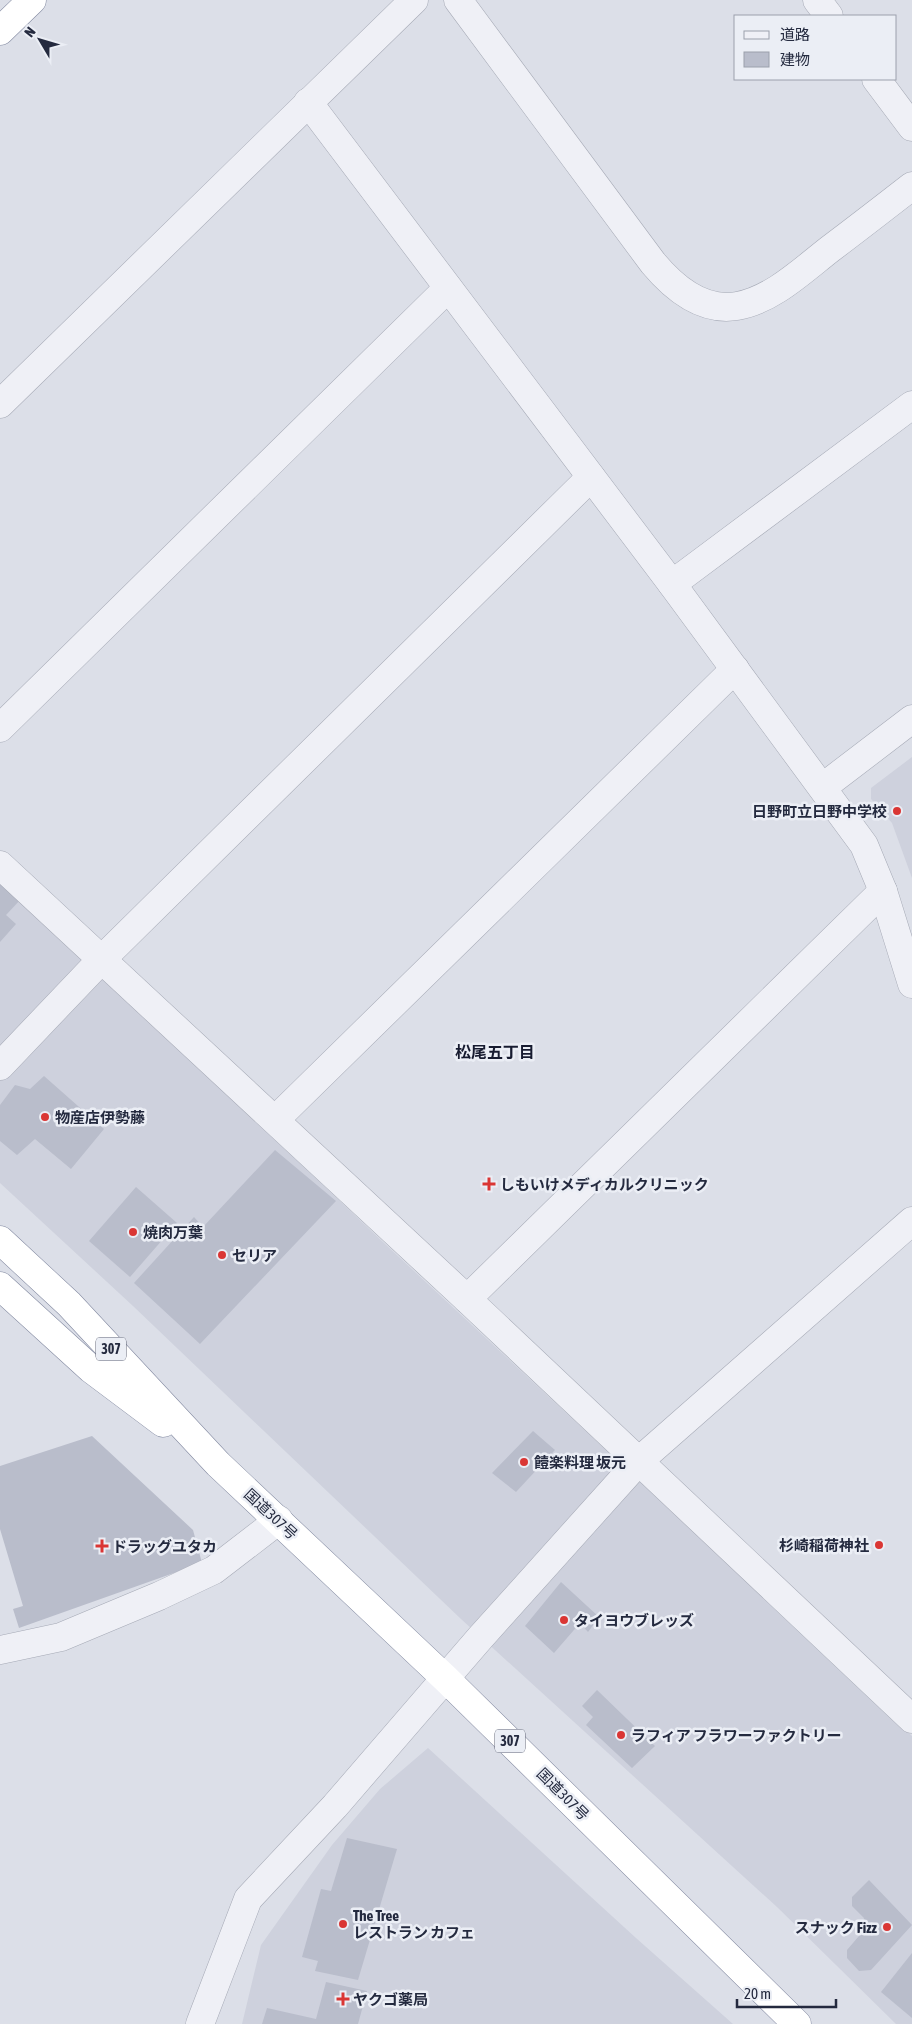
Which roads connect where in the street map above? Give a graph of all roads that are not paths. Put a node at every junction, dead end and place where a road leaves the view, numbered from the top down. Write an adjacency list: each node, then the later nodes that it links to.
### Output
1 (32, 0): 6 (highway)
2 (414, 0): 8 (street)
3 (458, 0): 10 (street)
4 (817, 0): 5 (street)
5 (829, 15)
6 (0, 31)
7 (877, 80): 9 (street)
8 (308, 102): 11 (street); 12 (street)
9 (912, 126)
10 (912, 186)
11 (448, 288): 14 (street); 18 (street)
12 (0, 404)
13 (912, 405): 15 (street)
14 (591, 477): 15 (street); 22 (street)
15 (672, 584): 16 (street)
16 (735, 669): 19 (street); 25 (street)
17 (912, 719): 19 (street)
18 (0, 728)
19 (823, 787): 21 (street)
20 (0, 865): 22 (street)
21 (883, 892): 23 (street); 29 (street)
22 (102, 959): 24 (street); 25 (street)
23 (912, 984)
24 (0, 1066)
25 (275, 1120): 29 (street)
26 (912, 1221): 30 (street)
27 (0, 1240): 31 (highway, 国道307号 / 307)
28 (0, 1286): 31 (highway, 国道307号 / 307)
29 (467, 1299): 30 (street)
30 (639, 1461): 34 (street); 35 (street)
31 (218, 1464): 32 (highway, 国道307号 / 307)
32 (279, 1520): 33 (street); 34 (highway, 国道307号 / 307)
33 (0, 1650)
34 (446, 1679): 36 (street); 37 (highway, 国道307号 / 307)
35 (912, 1719)
36 (200, 2024)
37 (797, 2024)

